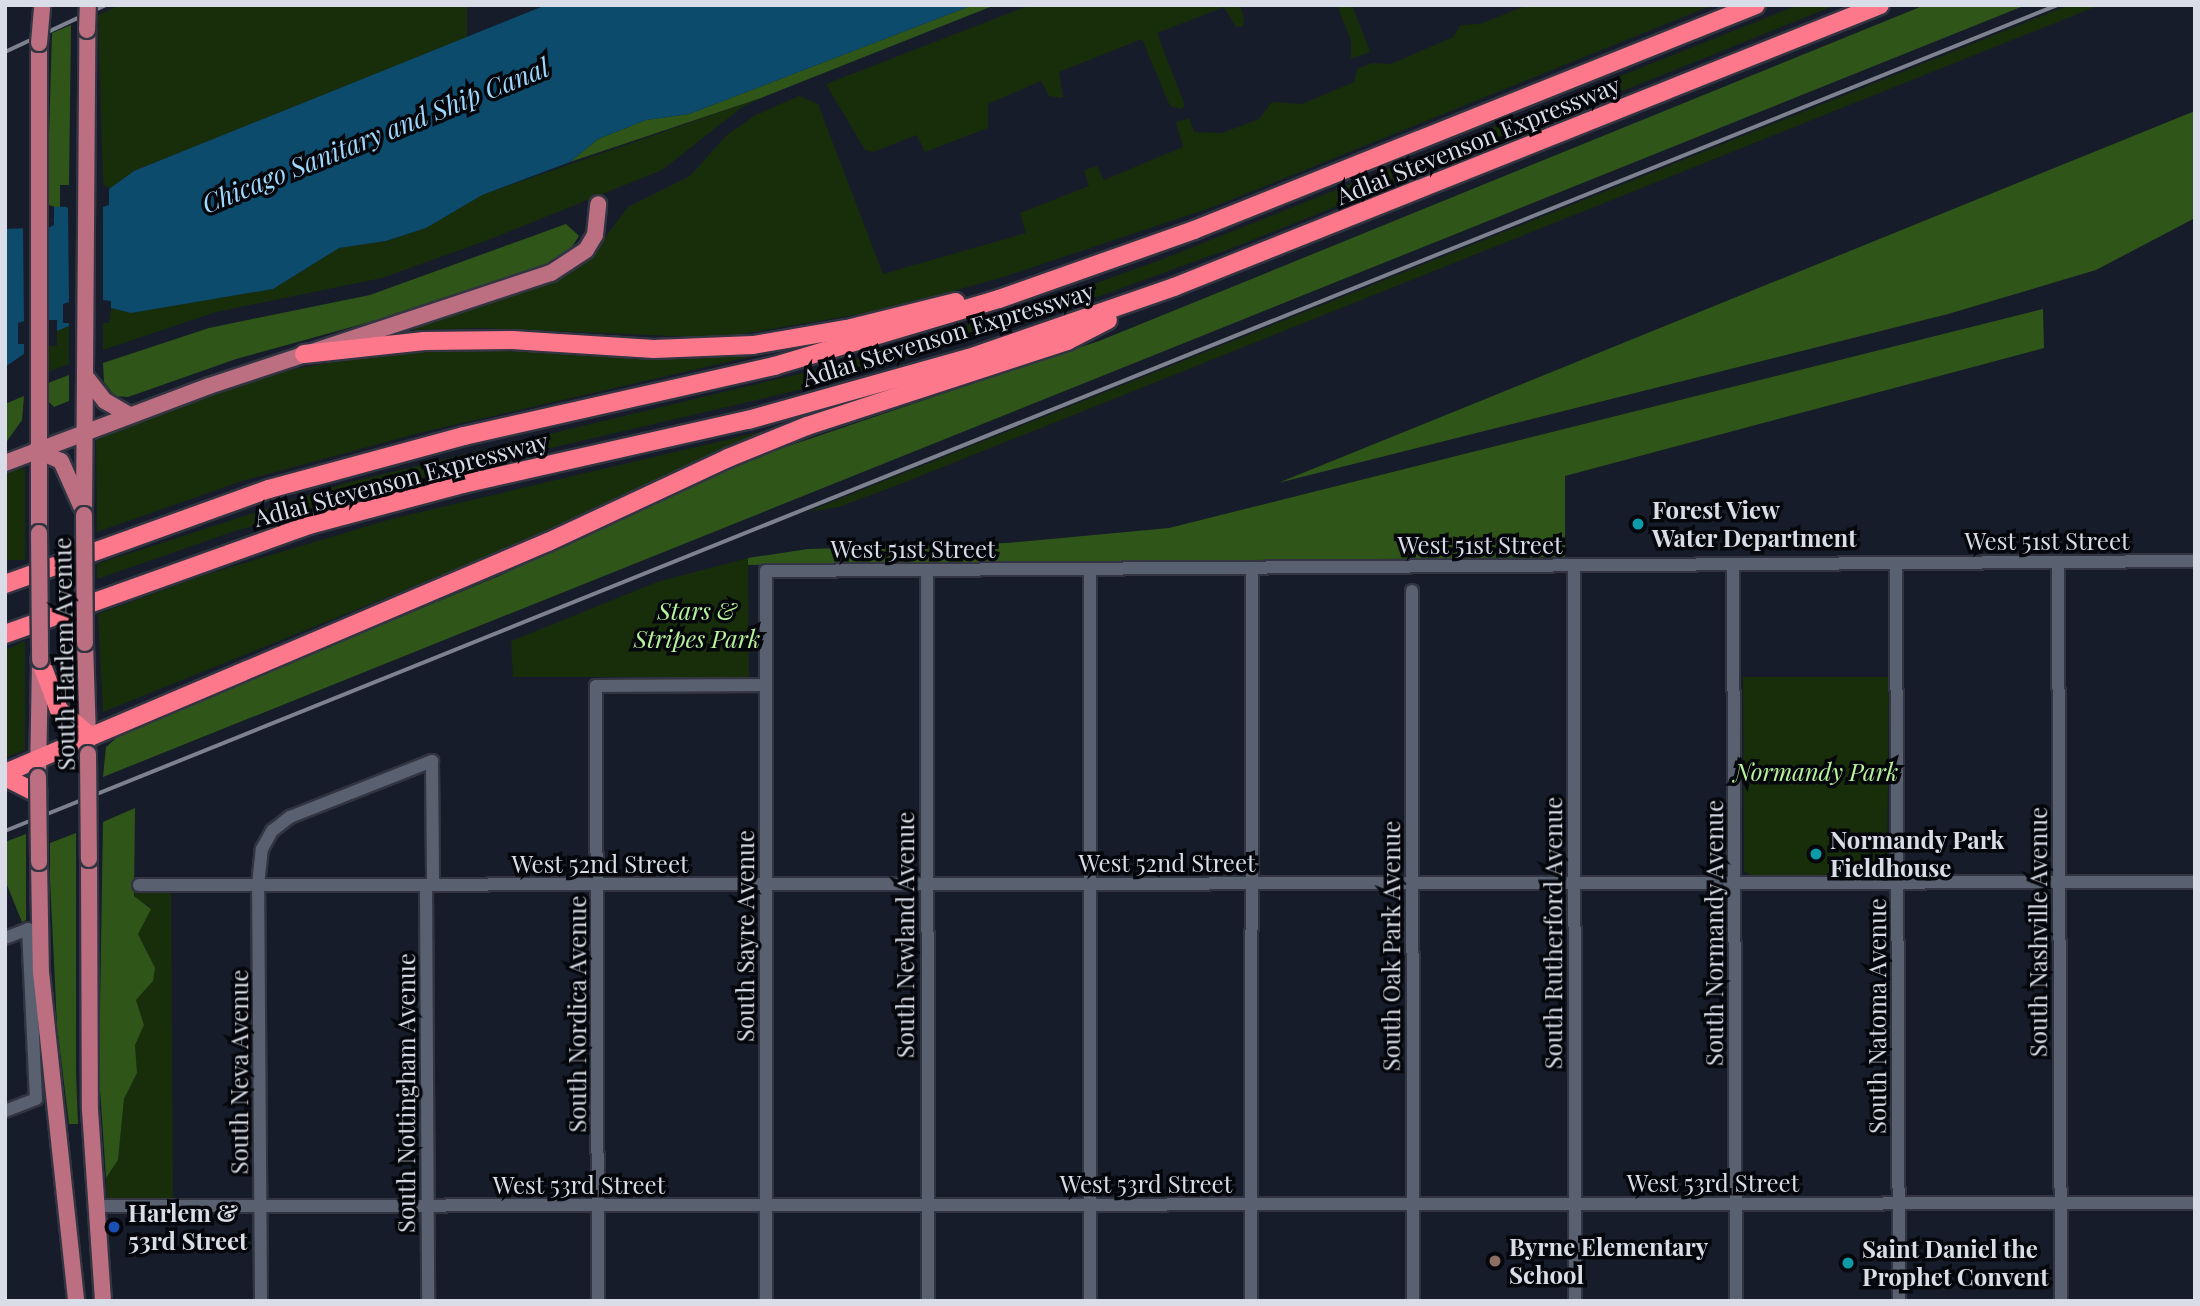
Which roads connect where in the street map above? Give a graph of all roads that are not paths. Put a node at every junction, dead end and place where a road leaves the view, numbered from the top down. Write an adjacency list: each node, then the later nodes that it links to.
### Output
1 (43, 5): 12 (main road, South Harlem Avenue, bridge)
2 (88, 5): 9 (main road, South Harlem Avenue, bridge)
3 (1756, 5): 6 (highway, Adlai Stevenson Expressway)
4 (1880, 5): 7 (highway, Adlai Stevenson Expressway)
5 (598, 204): 8 (main road)
6 (1085, 271): 8 (highway); 24 (highway, Adlai Stevenson Expressway)
7 (1174, 287): 26 (highway, Adlai Stevenson Expressway); 29 (highway)
8 (304, 354): 10 (main road)
9 (86, 377): 10 (main road); 11 (main road, South Harlem Avenue)
10 (129, 415): 11 (main road)
11 (86, 430): 12 (main road); 14 (main road, South Harlem Avenue)
12 (36, 450): 13 (main road); 14 (main road); 27 (main road, South Harlem Avenue, bridge)
13 (5, 463)
14 (84, 515): 29 (main road, South Harlem Avenue, bridge)
15 (2195, 561): 16 (street, West 51st Street)
16 (2058, 562): 17 (street, West 51st Street); 34 (street, South Nashville Avenue)
17 (1896, 563): 18 (street, West 51st Street); 33 (street, South Natoma Avenue)
18 (1733, 564): 19 (street, West 51st Street); 39 (street, South Normandy Avenue)
19 (1574, 565): 20 (street, West 51st Street); 38 (street, South Rutherford Avenue)
20 (1252, 568): 21 (street, West 51st Street); 36 (street)
21 (1090, 569): 22 (street, West 51st Street); 42 (street)
22 (927, 570): 23 (street, West 51st Street); 41 (street, South Newland Avenue)
23 (766, 571): 28 (street, South Sayre Avenue)
24 (5, 584)
25 (1412, 591): 37 (street, South Oak Park Avenue)
26 (5, 634)
27 (40, 660): 29 (highway); 30 (main road, South Harlem Avenue)
28 (766, 685): 40 (street, South Sayre Avenue); 45 (street, South Nordica Avenue)
29 (88, 734): 30 (highway); 57 (main road, South Harlem Avenue, bridge)
30 (38, 757): 32 (highway); 32 (main road, South Harlem Avenue)
31 (432, 761): 43 (street, South Neva Avenue); 44 (street, South Nottingham Avenue)
32 (22, 780): 63 (main road, South Harlem Avenue, bridge)
33 (1898, 882): 34 (street, West 52nd Street); 39 (street, West 52nd Street); 53 (street, South Natoma Avenue)
34 (2059, 882): 35 (street, West 52nd Street); 54 (street, South Nashville Avenue)
35 (2195, 882)
36 (1250, 883): 37 (street, West 52nd Street); 42 (street, West 52nd Street); 56 (street)
37 (1411, 883): 38 (street, West 52nd Street); 50 (street, South Oak Park Avenue)
38 (1573, 883): 39 (street, West 52nd Street); 51 (street, South Rutherford Avenue)
39 (1735, 883): 52 (street, South Normandy Avenue)
40 (766, 884): 41 (street, West 52nd Street); 45 (street, West 52nd Street); 60 (street, South Sayre Avenue)
41 (926, 884): 42 (street, West 52nd Street); 61 (street, South Newland Avenue)
42 (1090, 884): 55 (street)
43 (258, 885): 44 (street, West 52nd Street); 46 (street, West 52nd Street); 62 (street, South Neva Avenue)
44 (430, 885): 45 (street, West 52nd Street); 58 (street, South Nottingham Avenue)
45 (598, 885): 59 (street, South Nordica Avenue)
46 (139, 886)
47 (5, 938): 48 (street)
48 (5, 1111)
49 (2195, 1203): 54 (street, West 53rd Street)
50 (1413, 1204): 51 (street, West 53rd Street); 56 (street, West 53rd Street); 72 (street, South Oak Park Avenue)
51 (1575, 1204): 52 (street, West 53rd Street); 73 (street, South Rutherford Avenue)
52 (1735, 1204): 53 (street, West 53rd Street); 74 (street, South Normandy Avenue)
53 (1898, 1204): 54 (street, West 53rd Street); 75 (street, South Natoma Avenue)
54 (2061, 1204): 76 (street, South Nashville Avenue)
55 (1089, 1205): 56 (street, West 53rd Street); 61 (street, West 53rd Street); 70 (street)
56 (1251, 1205): 71 (street)
57 (97, 1206): 62 (street, West 53rd Street); 64 (main road, South Harlem Avenue)
58 (428, 1206): 59 (street, West 53rd Street); 62 (street, West 53rd Street); 66 (street, South Nottingham Avenue)
59 (598, 1206): 60 (street, West 53rd Street); 67 (street, South Nordica Avenue)
60 (765, 1206): 61 (street, West 53rd Street); 68 (street, South Sayre Avenue)
61 (928, 1206): 69 (street, South Newland Avenue)
62 (261, 1207): 65 (street, South Neva Avenue)
63 (76, 1301)
64 (103, 1301)
65 (261, 1301)
66 (428, 1301)
67 (598, 1301)
68 (766, 1301)
69 (928, 1301)
70 (1090, 1301)
71 (1251, 1301)
72 (1413, 1301)
73 (1575, 1301)
74 (1736, 1301)
75 (1899, 1301)
76 (2061, 1301)

